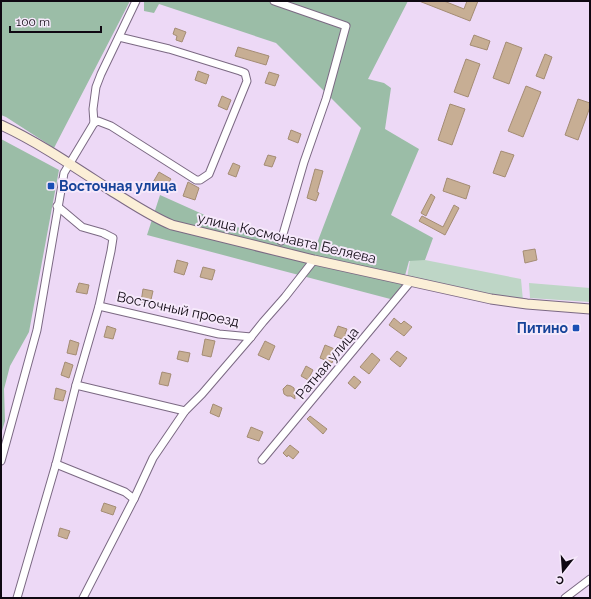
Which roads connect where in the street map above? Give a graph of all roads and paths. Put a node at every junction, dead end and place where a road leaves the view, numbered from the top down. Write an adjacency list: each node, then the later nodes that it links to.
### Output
1 (136, 1): 3 (street)
2 (274, 1): 8 (street)
3 (119, 37): 4 (street); 4 (street)
4 (94, 123): 6 (street)
5 (1, 125): 6 (street, улица Космонавта Беляева)
6 (69, 164): 7 (street); 9 (street, улица Космонавта Беляева)
7 (58, 206): 11 (street); 17 (street)
8 (281, 241)
9 (314, 260): 10 (street, улица Космонавта Беляева); 13 (street)
10 (412, 282): 12 (street, улица Космонавта Беляева); 16 (street, Ратная улица)
11 (99, 306): 13 (street, Восточный проезд); 14 (street)
12 (590, 309)
13 (251, 337): 15 (street)
14 (76, 385): 15 (street); 18 (street)
15 (185, 411): 19 (street)
16 (262, 460)
17 (1, 461)
18 (56, 464): 19 (street); 21 (street)
19 (134, 499): 22 (street)
20 (590, 579): 23 (street)
21 (17, 598)
22 (83, 598)
23 (565, 598)

